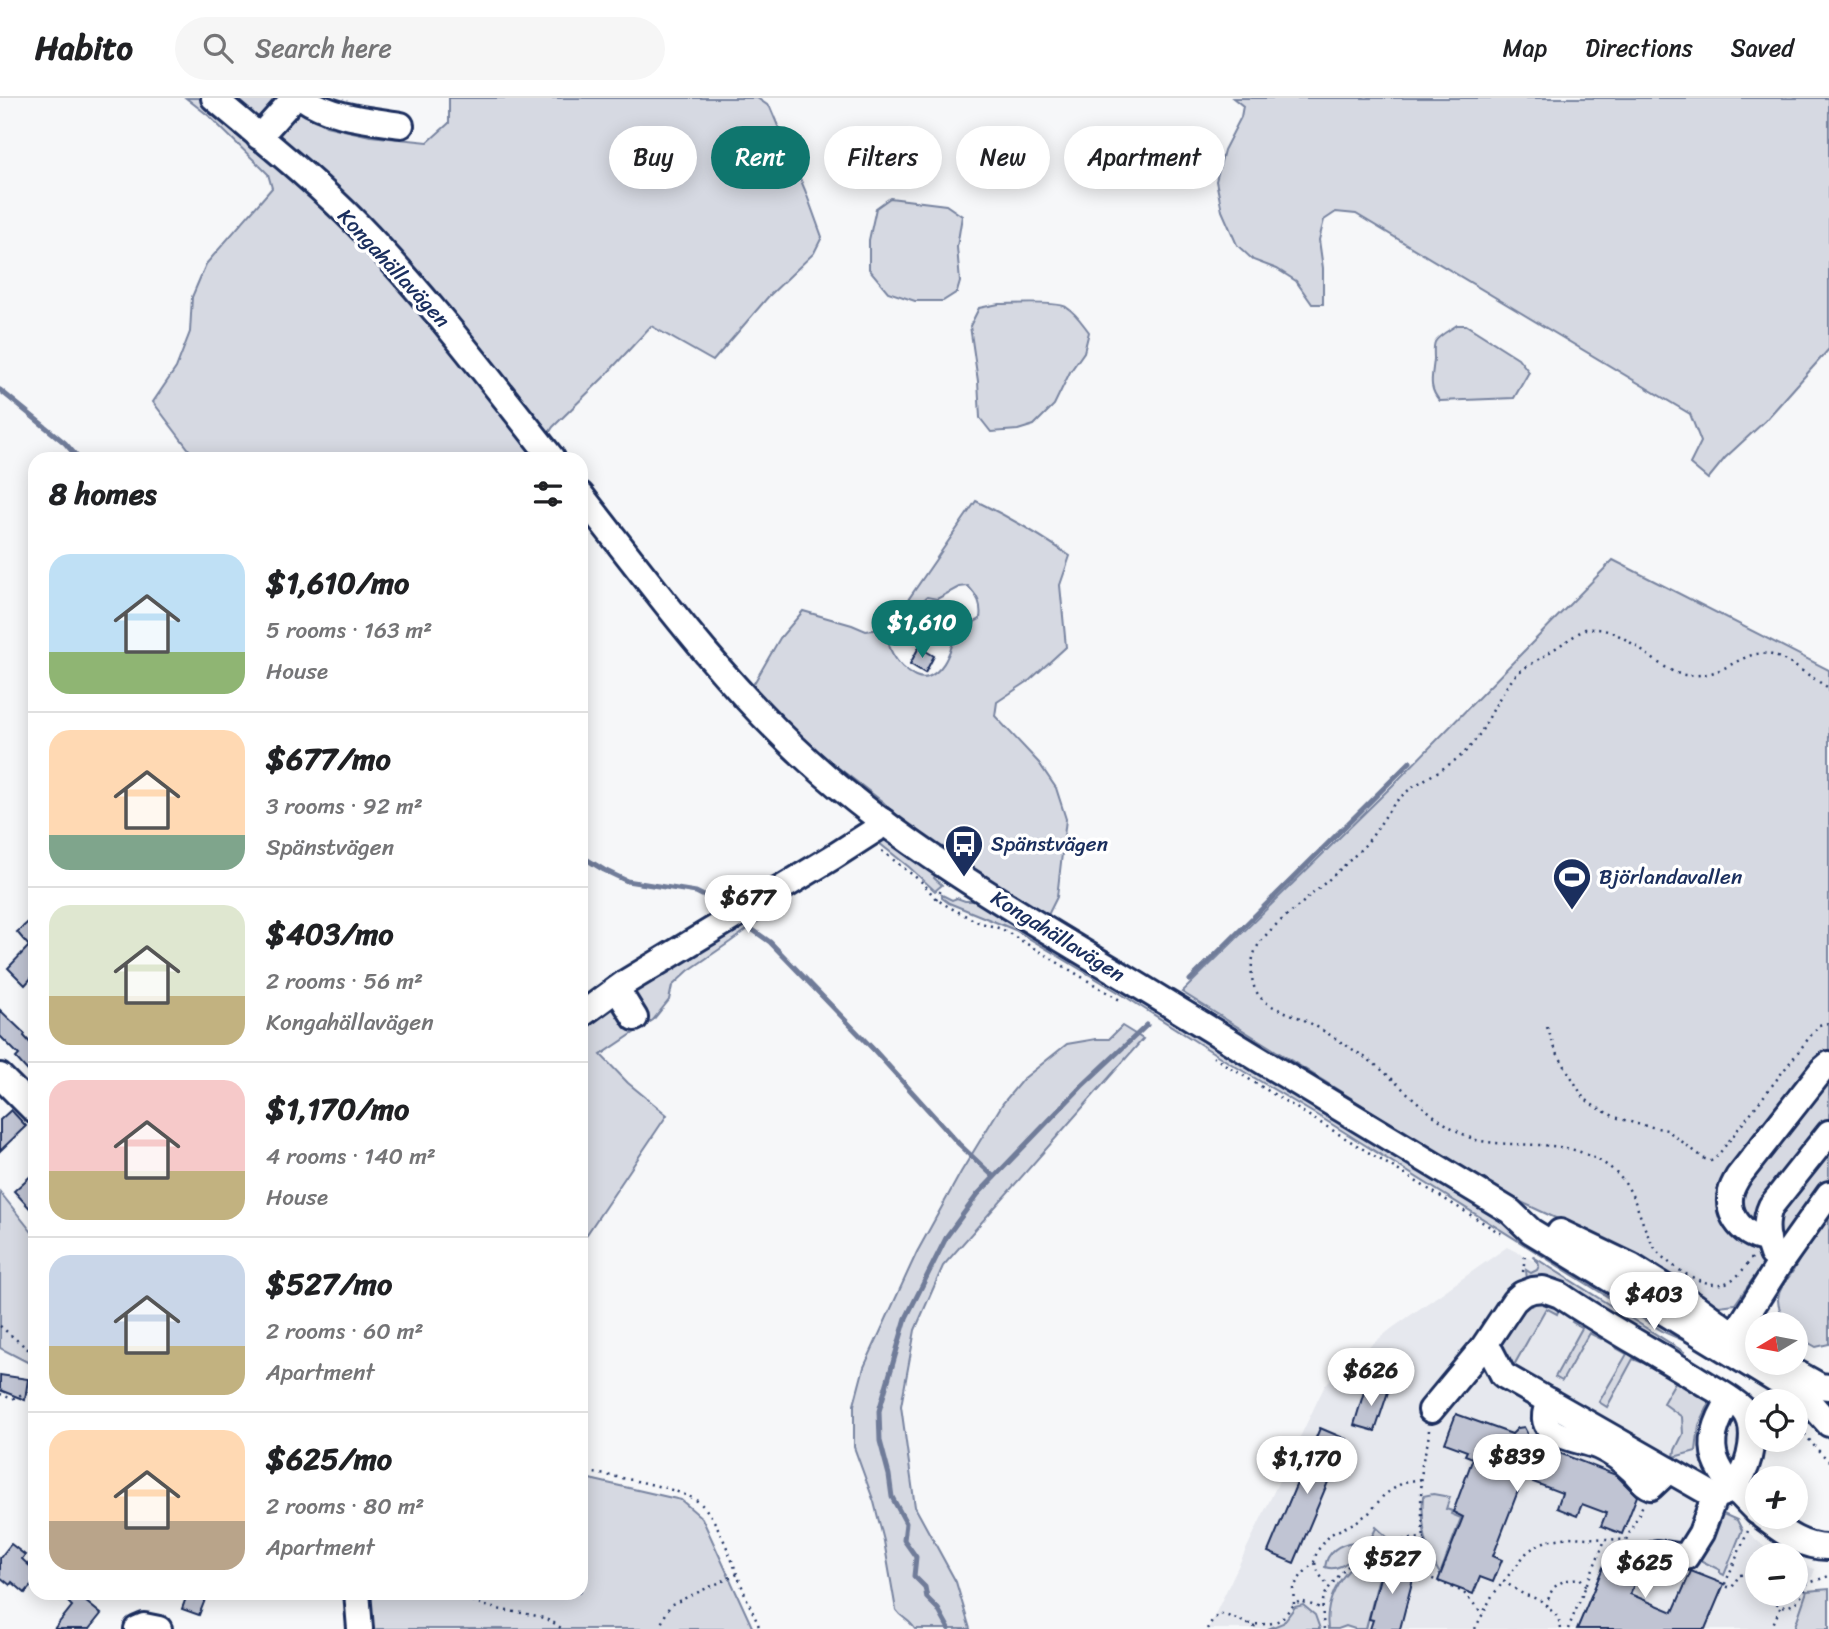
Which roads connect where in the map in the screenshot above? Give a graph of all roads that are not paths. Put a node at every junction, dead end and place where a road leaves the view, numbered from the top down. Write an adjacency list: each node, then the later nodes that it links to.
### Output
1 (214, 98): 5 (street, Kongahällavägen)
2 (294, 98): 5 (street)
3 (303, 98): 4 (street)
4 (401, 125)
5 (259, 136): 6 (street, Kongahällavägen)
6 (547, 452)
7 (588, 504): 8 (street, Kongahällavägen)
8 (873, 829): 9 (street); 21 (street, Kongahällavägen)
9 (617, 989): 10 (street); 11 (street)
10 (588, 1010)
11 (635, 1018)
12 (1829, 1064): 17 (street)
13 (0, 1076): 14 (street)
14 (28, 1104)
15 (1829, 1133): 18 (street)
16 (1829, 1194): 20 (street)
17 (1733, 1213): 18 (street); 19 (street)
18 (1768, 1213): 19 (street)
19 (1768, 1239): 20 (street)
20 (1780, 1263): 21 (street)
21 (1729, 1342): 23 (street, Kongahällavägen); 28 (street, Kongahällavägen)
22 (1484, 1346): 26 (street); 27 (street); 29 (street)
23 (1745, 1347)
24 (1802, 1376): 25 (street)
25 (1829, 1387)
26 (1730, 1400): 29 (street); 29 (street)
27 (1431, 1410)
28 (1829, 1424)
29 (1725, 1492): 30 (street); 33 (street)
30 (1745, 1509)
31 (1775, 1529): 32 (street)
32 (1829, 1547)
33 (1657, 1553)
34 (358, 1600): 37 (street)
35 (137, 1629): 36 (street)
36 (159, 1629)
37 (360, 1629)

